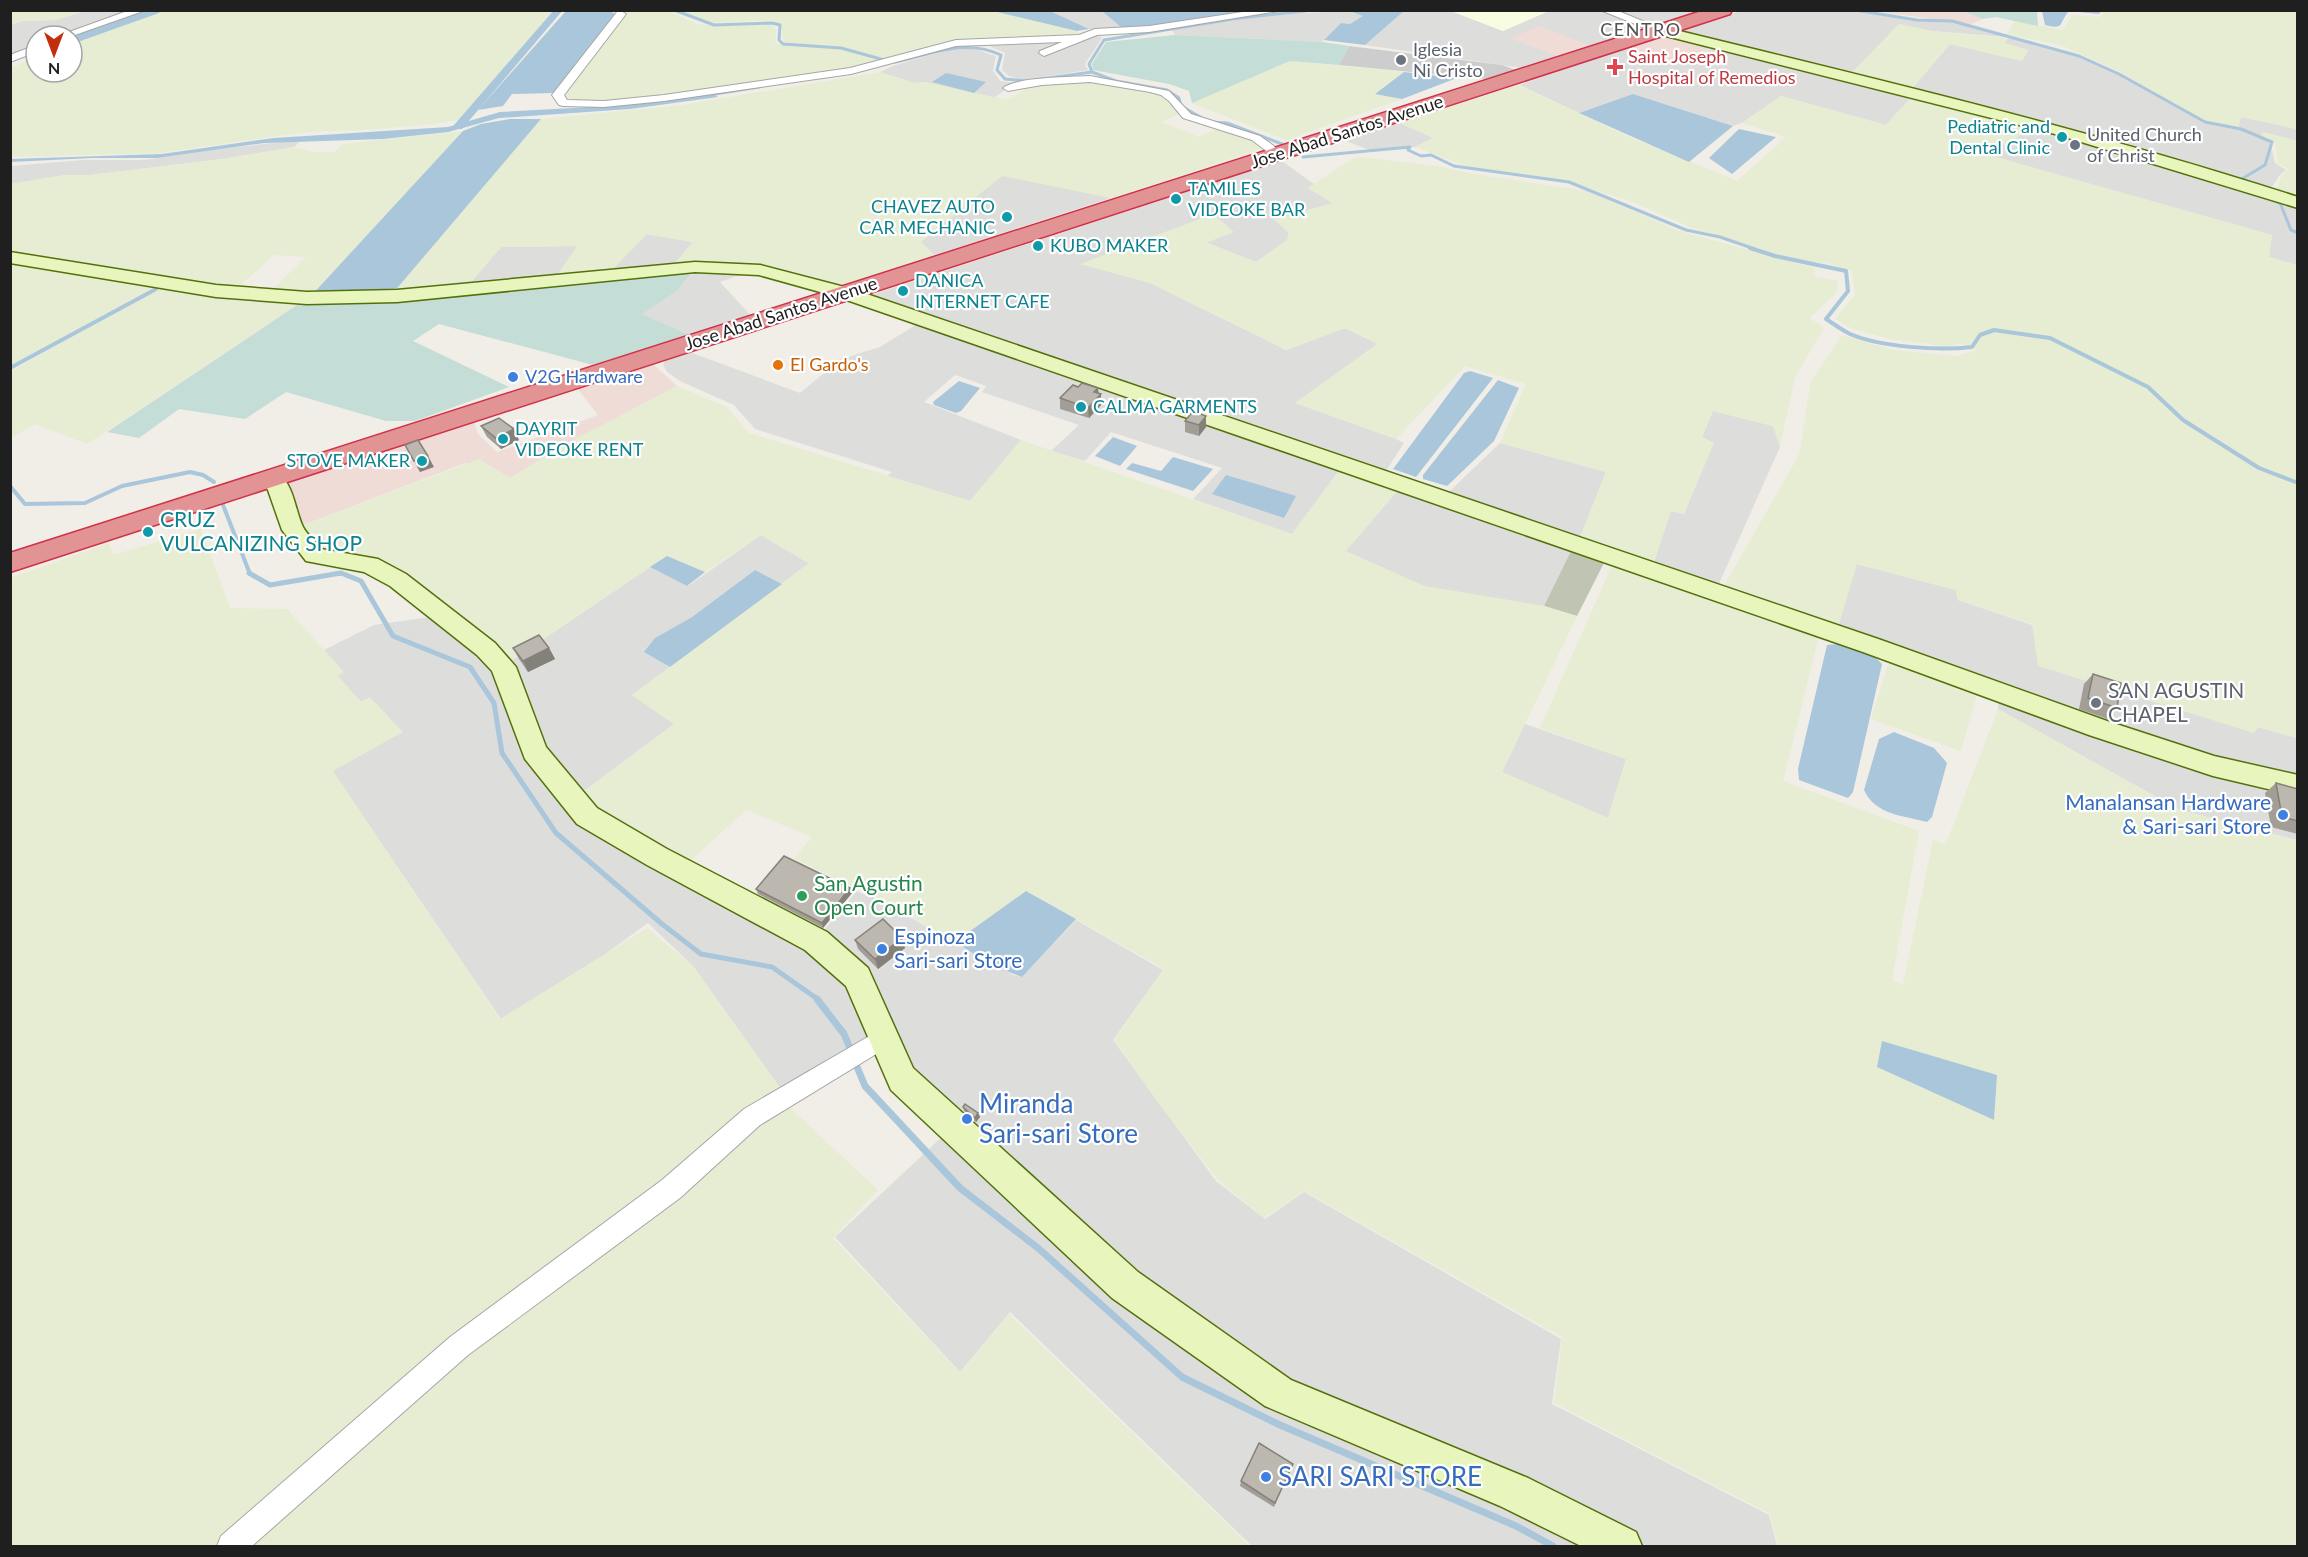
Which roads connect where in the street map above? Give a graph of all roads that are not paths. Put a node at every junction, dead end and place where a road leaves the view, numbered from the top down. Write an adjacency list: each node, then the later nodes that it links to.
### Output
1 (141, 10): 6 (street)
2 (1280, 10): 8 (street)
3 (1605, 10): 7 (street)
4 (1724, 10): 7 (highway, Jose Abad Santos Avenue)
5 (621, 14): 8 (street)
6 (84, 29)
7 (1659, 30): 13 (highway, Jose Abad Santos Avenue); 14 (street)
8 (1079, 38): 10 (street)
9 (24, 53): 11 (street)
10 (1044, 53)
11 (10, 59)
12 (1008, 88): 13 (street)
13 (1274, 155): 16 (highway, Jose Abad Santos Avenue)
14 (2298, 203)
15 (10, 257): 16 (street)
16 (845, 293): 17 (highway, Jose Abad Santos Avenue); 19 (street)
17 (271, 478): 18 (highway, Jose Abad Santos Avenue); 20 (street)
18 (10, 563)
19 (2298, 786)
20 (874, 1043): 21 (street); 22 (street)
21 (231, 1546)
22 (1622, 1546)

